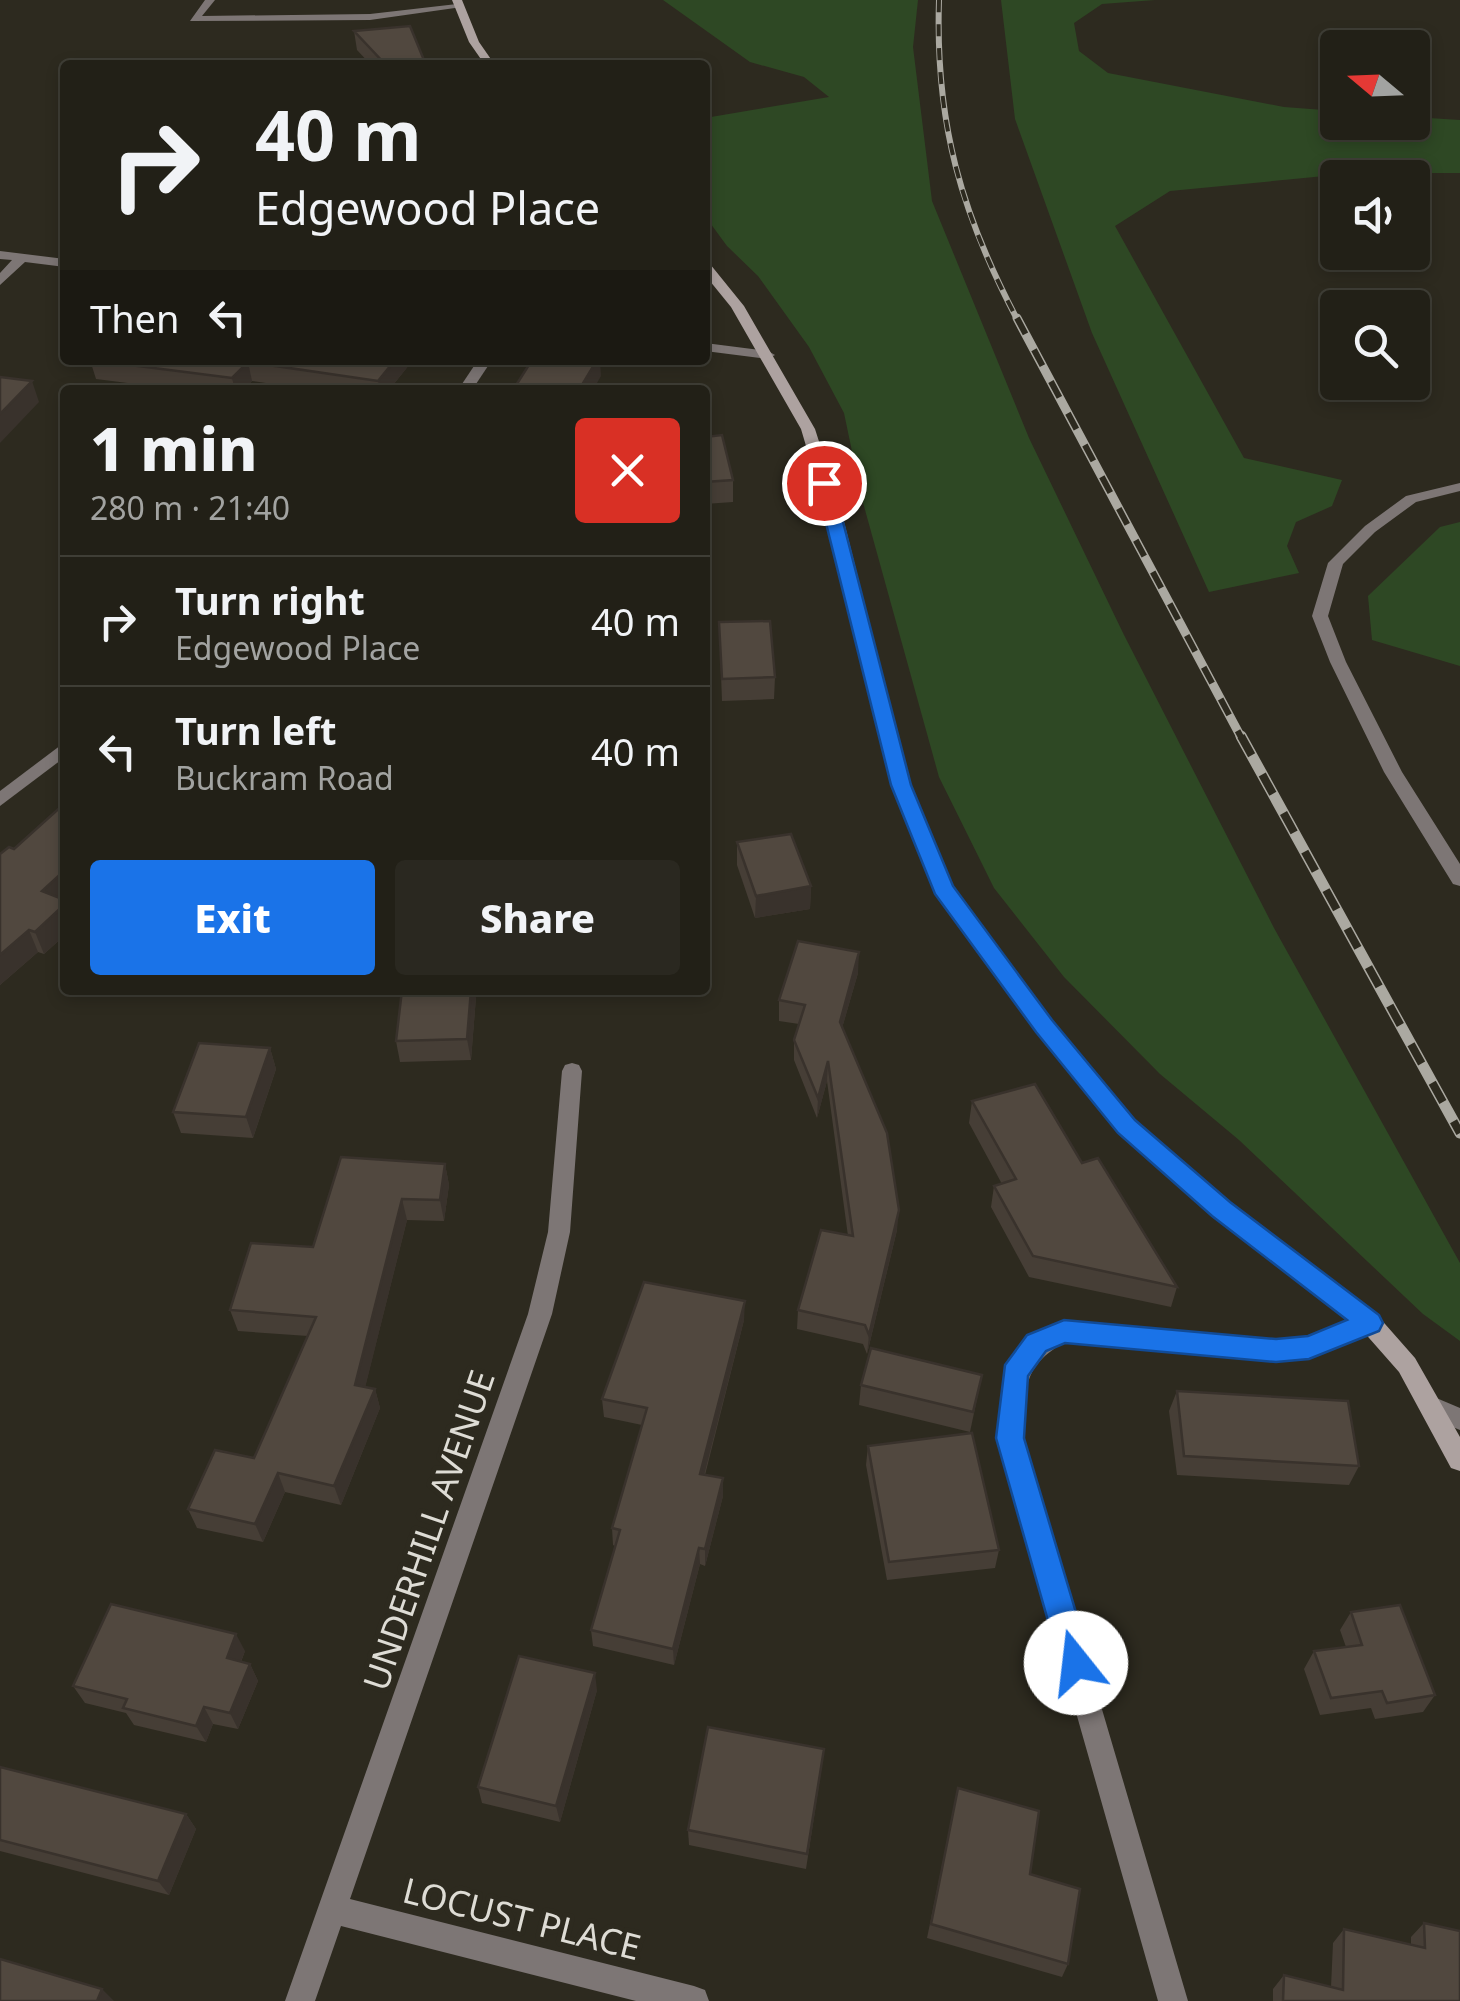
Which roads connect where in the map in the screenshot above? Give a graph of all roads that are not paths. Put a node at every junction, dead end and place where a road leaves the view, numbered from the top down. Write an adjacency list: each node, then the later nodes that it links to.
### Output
1 (210, 0): 2 (street)
2 (457, 4): 3 (main road)
3 (487, 60)
4 (0, 254): 5 (street)
5 (22, 258): 6 (street); 8 (street)
6 (60, 262)
7 (710, 274): 10 (main road)
8 (0, 281)
9 (710, 349): 10 (street)
10 (768, 355): 16 (main road)
11 (1460, 487): 14 (street)
12 (60, 752): 13 (street)
13 (0, 800)
14 (1460, 879)
15 (572, 1071): 20 (street, UNDERHILL AVENUE)
16 (1370, 1323): 17 (main road); 23 (street)
17 (1434, 1408): 18 (street); 19 (main road)
18 (1460, 1420)
19 (1460, 1460)
20 (332, 1908): 21 (street, UNDERHILL AVENUE); 22 (street, LOCUST PLACE)
21 (300, 2001)
22 (694, 2001)
23 (1173, 2001)

